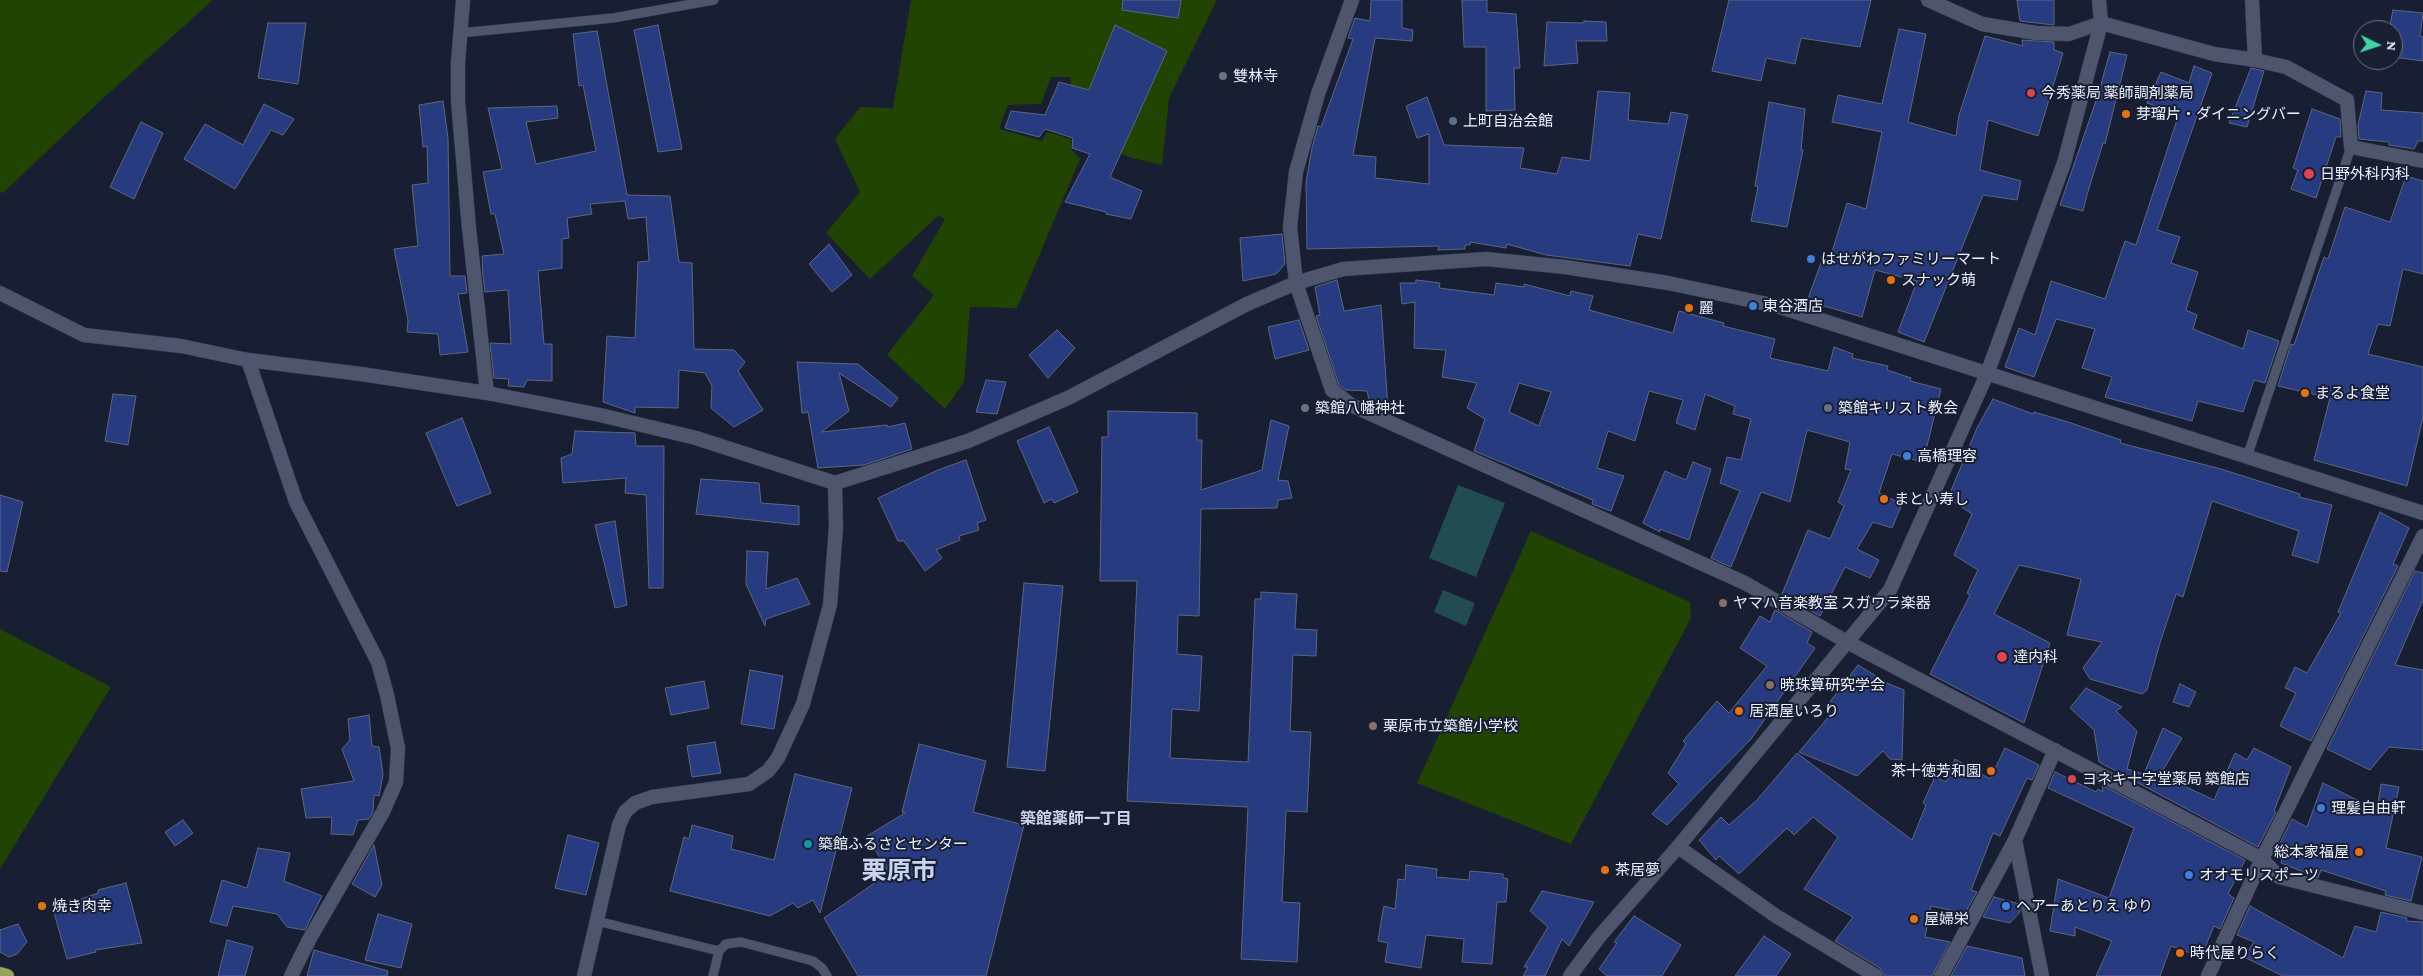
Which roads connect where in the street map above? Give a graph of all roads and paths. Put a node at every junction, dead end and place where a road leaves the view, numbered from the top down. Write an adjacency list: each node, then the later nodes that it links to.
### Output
1 (462, 0): 8 (street)
2 (714, 0): 8 (lane)
3 (1352, 0): 12 (street)
4 (1928, 0): 7 (street)
5 (2099, 0): 7 (street)
6 (2252, 0): 9 (street)
7 (2101, 23): 9 (street); 15 (street)
8 (460, 34): 16 (street)
9 (2255, 60): 10 (street)
10 (2351, 147): 11 (street); 17 (lane)
11 (2423, 161)
12 (1296, 283): 15 (street); 18 (street); 21 (street)
13 (0, 293): 14 (street)
14 (248, 360): 16 (street); 31 (street)
15 (1987, 374): 17 (street); 21 (street)
16 (487, 393): 18 (street)
17 (2247, 457): 19 (street)
18 (835, 483): 27 (street)
19 (2423, 513)
20 (2423, 536): 25 (street)
21 (1847, 642): 22 (street); 24 (street)
22 (2055, 750): 23 (street); 25 (street)
23 (2015, 840): 37 (street); 38 (street)
24 (1678, 847): 35 (street); 36 (street)
25 (2262, 859): 26 (street); 39 (street)
26 (2423, 914)
27 (597, 921): 28 (lane); 32 (street)
28 (719, 951): 33 (lane); 34 (lane)
29 (0, 974): 30 (highway)
30 (7, 976)
31 (291, 976)
32 (584, 976)
33 (713, 976)
34 (827, 976)
35 (1570, 976)
36 (1876, 976)
37 (1941, 976)
38 (2042, 976)
39 (2208, 976)

